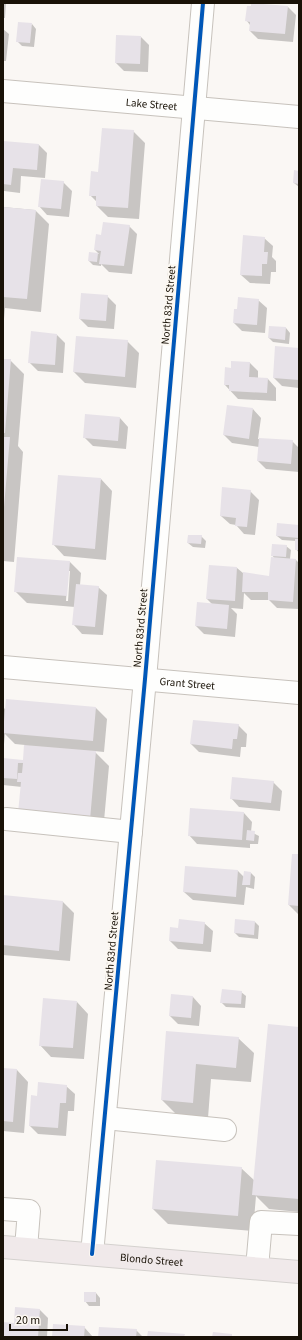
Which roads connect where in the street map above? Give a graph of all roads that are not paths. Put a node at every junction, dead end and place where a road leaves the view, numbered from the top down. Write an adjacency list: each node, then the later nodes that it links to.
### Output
1 (203, 3): 3 (street, North 83rd Street)
2 (3, 90): 3 (street, Lake Street)
3 (194, 108): 4 (street, Lake Street); 6 (street, North 83rd Street)
4 (299, 117)
5 (3, 667): 6 (street, Grant Street)
6 (145, 679): 7 (street, Grant Street); 9 (street, North 83rd Street)
7 (299, 692)
8 (6, 820): 9 (street)
9 (131, 832): 10 (street, North 83rd Street)
10 (105, 1118): 11 (street); 16 (street, North 83rd Street)
11 (225, 1130)
12 (3, 1209): 15 (street)
13 (299, 1224): 17 (street)
14 (3, 1247): 15 (main road, Blondo Street)
15 (26, 1248): 16 (main road, Blondo Street)
16 (92, 1254): 17 (main road, Blondo Street)
17 (257, 1268): 18 (main road, Blondo Street)
18 (299, 1272)

